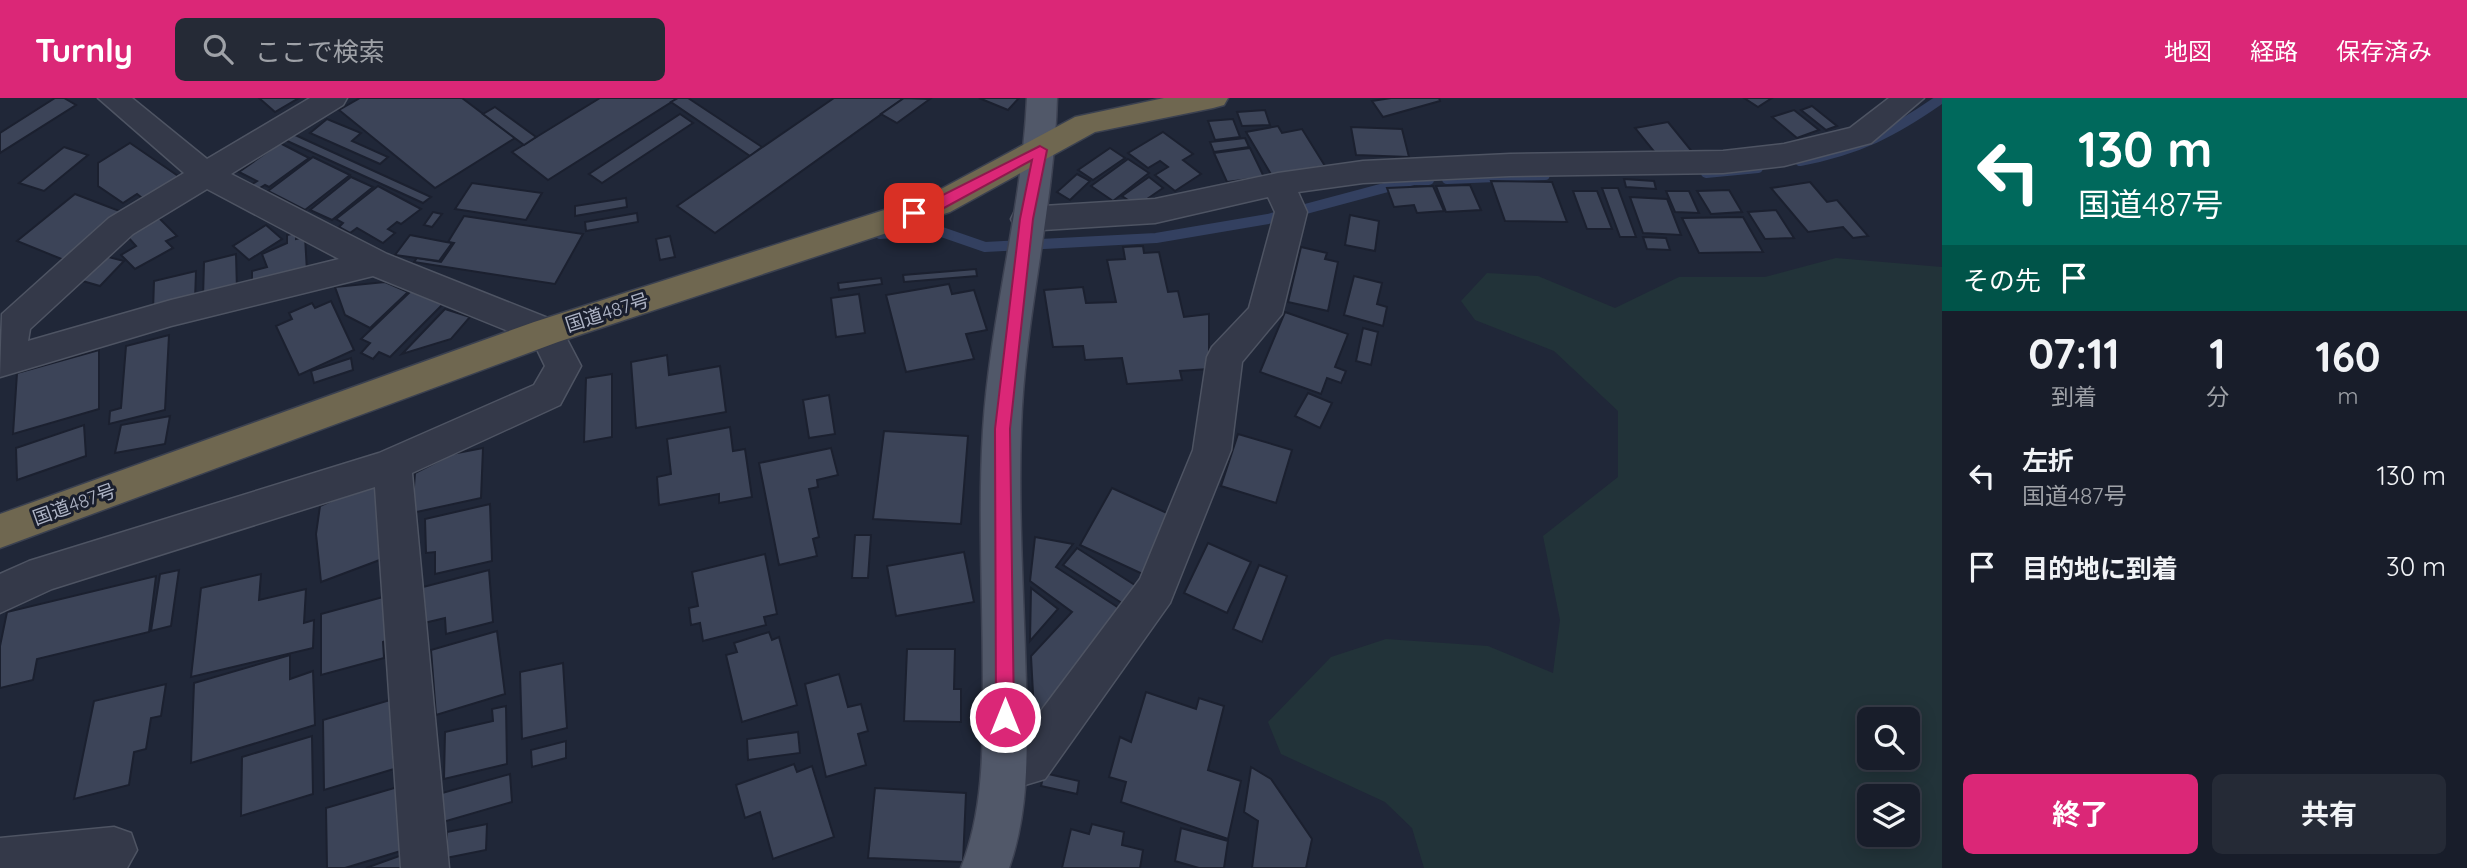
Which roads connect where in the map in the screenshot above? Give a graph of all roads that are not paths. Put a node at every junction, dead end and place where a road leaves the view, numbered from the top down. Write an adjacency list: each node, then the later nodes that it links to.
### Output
1 (113, 98): 7 (street)
2 (332, 98): 7 (street)
3 (1042, 98): 6 (main road)
4 (1213, 98): 6 (highway, 国道487号)
5 (1909, 98): 8 (street)
6 (1040, 150): 9 (main road); 11 (highway, 国道487号)
7 (205, 174): 10 (street); 12 (street)
8 (1278, 184): 9 (street); 16 (street)
9 (1025, 237): 16 (main road)
10 (375, 263): 11 (street); 12 (street)
11 (546, 332): 13 (street); 14 (highway, 国道487号)
12 (3, 362)
13 (392, 465): 15 (street); 19 (street)
14 (0, 531)
15 (0, 594)
16 (1005, 769): 20 (main road)
17 (114, 850): 18 (street)
18 (0, 862)
19 (425, 868)
20 (985, 868)

